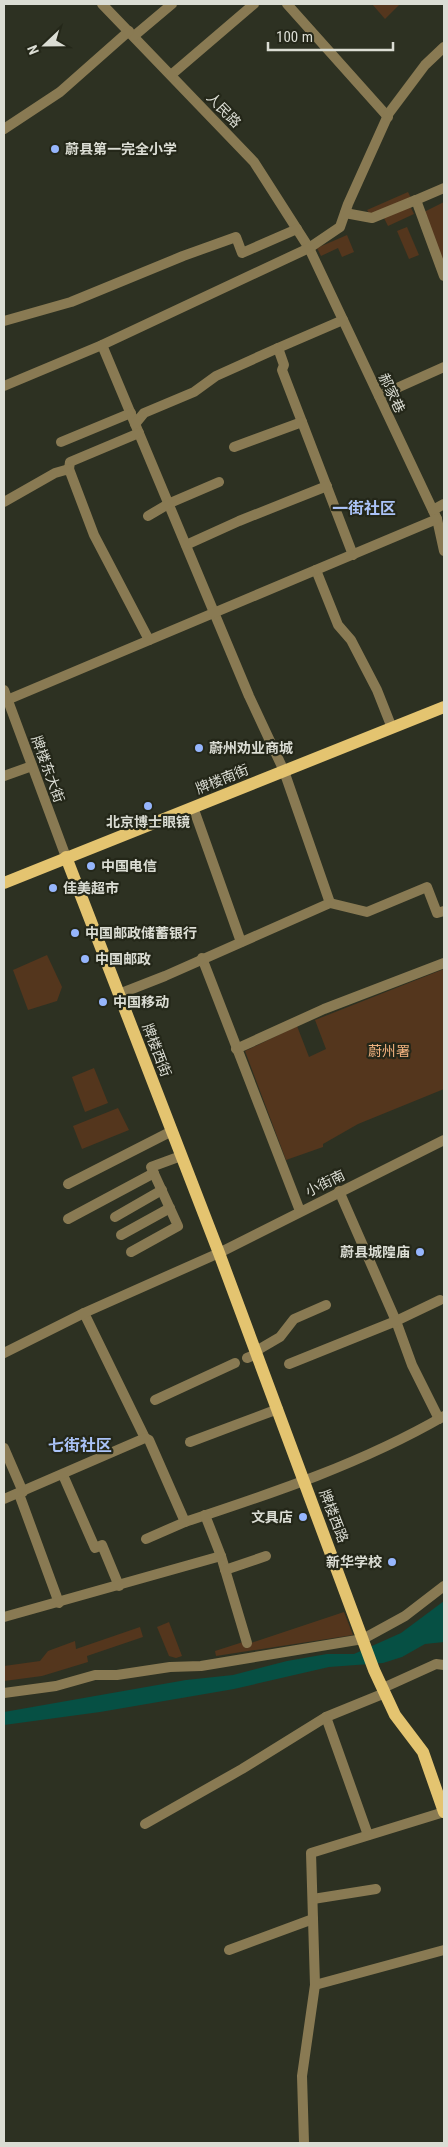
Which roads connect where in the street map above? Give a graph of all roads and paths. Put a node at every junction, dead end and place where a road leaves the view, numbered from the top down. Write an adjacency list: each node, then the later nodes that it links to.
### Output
1 (102, 4): 5 (street, 人民路)
2 (172, 4): 5 (street)
3 (254, 4): 7 (street)
4 (287, 4): 8 (street)
5 (131, 34): 7 (street, 人民路); 9 (street)
6 (444, 47): 8 (street)
7 (171, 75): 13 (street, 人民路)
8 (388, 117): 12 (street)
9 (4, 129)
10 (444, 188): 11 (street)
11 (416, 200): 12 (street); 15 (street)
12 (345, 213): 14 (street)
13 (297, 229): 14 (street, 人民路); 17 (street)
14 (309, 248): 16 (street, 郝家巷); 18 (street)
15 (444, 276)
16 (343, 320): 19 (street); 22 (street, 郝家巷)
17 (4, 321)
18 (102, 344): 21 (street); 23 (street)
19 (278, 348): 24 (street); 25 (street)
20 (444, 366): 22 (street)
21 (4, 386)
22 (379, 396): 34 (street, 郝家巷)
23 (130, 413): 25 (street); 26 (street)
24 (302, 422): 27 (street); 30 (street)
25 (137, 429): 28 (street); 32 (street)
26 (61, 442)
27 (234, 447)
28 (69, 469): 31 (street); 41 (street)
29 (219, 482): 32 (street)
30 (327, 486): 36 (street); 38 (street)
31 (4, 502)
32 (170, 503): 35 (street); 36 (street)
33 (444, 504): 34 (street)
34 (435, 515): 37 (street, 郝家巷); 38 (street)
35 (148, 516)
36 (186, 546): 40 (street)
37 (444, 551)
38 (353, 555): 39 (street)
39 (316, 570): 40 (street); 44 (street)
40 (213, 611): 41 (street); 46 (street)
41 (149, 640): 42 (street)
42 (6, 695): 45 (street, 牌楼东大街)
43 (444, 707): 44 (main road, 牌楼南街)
44 (392, 728): 46 (main road, 牌楼南街)
45 (32, 766): 47 (street); 49 (street, 牌楼东大街)
46 (284, 771): 48 (main road, 牌楼南街); 51 (street)
47 (4, 776)
48 (193, 807): 49 (main road, 牌楼南街); 53 (street)
49 (66, 857): 50 (main road, 牌楼南街); 56 (main road, 牌楼西街)
50 (4, 883)
51 (330, 903): 52 (street); 53 (street)
52 (444, 911)
53 (241, 942): 54 (street)
54 (202, 958): 56 (street); 57 (street)
55 (444, 963): 57 (street)
56 (119, 994): 58 (main road, 牌楼西街)
57 (236, 1049): 66 (street)
58 (172, 1131): 60 (main road, 牌楼西街); 62 (street)
59 (444, 1140): 64 (street, 小街南)
60 (181, 1156): 61 (street); 71 (main road, 牌楼西街)
61 (154, 1173): 63 (street); 68 (street)
62 (68, 1184)
63 (162, 1190): 65 (street); 67 (street)
64 (340, 1191): 66 (street, 小街南); 75 (street)
65 (170, 1208): 69 (street); 70 (street)
66 (300, 1211): 71 (street, 小街南)
67 (115, 1217)
68 (68, 1219)
69 (121, 1235)
70 (131, 1252)
71 (219, 1253): 74 (street, 小街南); 77 (main road, 牌楼西路)
72 (440, 1300): 75 (street)
73 (326, 1305): 77 (street)
74 (84, 1313): 76 (street, 小街南); 83 (street)
75 (396, 1320): 79 (street); 82 (street)
76 (4, 1353)
77 (253, 1354): 81 (main road, 牌楼西路)
78 (235, 1363): 80 (street)
79 (289, 1364)
80 (155, 1400)
81 (278, 1409): 84 (street); 87 (main road, 牌楼西路)
82 (442, 1417): 87 (street)
83 (145, 1438): 86 (street); 91 (street)
84 (190, 1442)
85 (4, 1448): 88 (street)
86 (63, 1475): 88 (street); 96 (street)
87 (304, 1482): 90 (street); 100 (main road, 牌楼西路)
88 (21, 1493): 89 (street); 98 (street)
89 (4, 1499)
90 (205, 1516): 91 (street); 93 (street)
91 (185, 1522): 92 (street)
92 (146, 1539)
93 (221, 1556): 95 (street); 96 (street)
94 (266, 1556): 95 (street)
95 (225, 1570): 101 (street)
96 (119, 1586): 98 (street)
97 (444, 1586): 100 (street)
98 (60, 1603): 99 (street)
99 (4, 1617)
100 (364, 1640): 103 (main road, 牌楼西路); 104 (street)
101 (248, 1643)
102 (444, 1665): 103 (street)
103 (384, 1690): 105 (street); 106 (main road, 牌楼西路)
104 (4, 1693)
105 (326, 1717): 107 (street); 108 (street)
106 (444, 1812): 108 (street)
107 (144, 1824)
108 (368, 1835): 110 (street)
109 (376, 1889): 110 (street)
110 (313, 1899): 111 (street)
111 (313, 1919): 112 (street); 114 (street)
112 (229, 1950)
113 (444, 1950): 114 (street)
114 (315, 1985): 115 (street)
115 (304, 2143)

